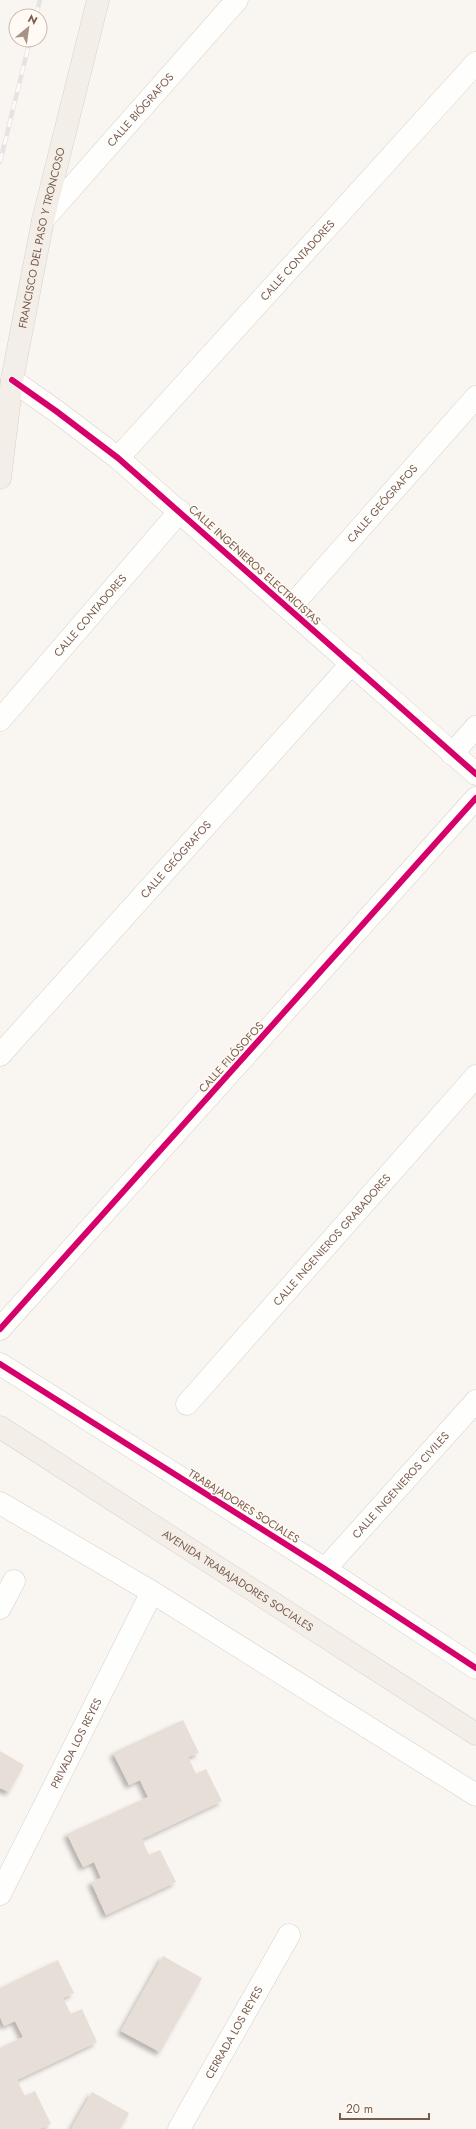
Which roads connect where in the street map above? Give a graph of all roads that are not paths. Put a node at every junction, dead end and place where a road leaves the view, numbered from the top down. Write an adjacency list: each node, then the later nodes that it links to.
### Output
1 (98, 0): 4 (main road, FRANCISCO DEL PASO Y TRONCOSO)
2 (237, 0): 4 (street, CALLE BIÓGRAFOS)
3 (476, 63): 7 (street, CALLE CONTADORES)
4 (43, 220): 5 (main road, FRANCISCO DEL PASO Y TRONCOSO)
5 (12, 380): 7 (street, CALLE INGENIEROS ELECTRICISTAS); 8 (main road, FRANCISCO DEL PASO Y TRONCOSO)
6 (476, 397): 10 (street, CALLE GEÓGRAFOS)
7 (118, 458): 9 (street, CALLE INGENIEROS ELECTRICISTAS)
8 (0, 478)
9 (180, 511): 10 (street, CALLE INGENIEROS ELECTRICISTAS); 12 (street, CALLE CONTADORES)
10 (289, 609): 11 (street, CALLE INGENIEROS ELECTRICISTAS)
11 (352, 663): 14 (street, CALLE INGENIEROS ELECTRICISTAS); 17 (street, CALLE GEÓGRAFOS)
12 (0, 720)
13 (476, 727): 14 (street)
14 (452, 754): 15 (street, CALLE INGENIEROS ELECTRICISTAS)
15 (476, 774)
16 (476, 798): 19 (street, CALLE FILÓSOFOS)
17 (0, 1055)
18 (476, 1076): 22 (street, CALLE INGENIEROS GRABADORES)
19 (0, 1329)
20 (0, 1364): 25 (street, TRABAJADORES SOCIALES)
21 (476, 1401): 25 (street, CALLE INGENIEROS CIVILES)
22 (187, 1404)
23 (0, 1427): 30 (main road, AVENIDA TRABAJADORES SOCIALES)
24 (0, 1504): 27 (street)
25 (325, 1569): 29 (street, TRABAJADORES SOCIALES)
26 (14, 1581): 28 (street)
27 (152, 1592): 31 (street); 32 (street, PRIVADA LOS REYES)
28 (0, 1608)
29 (476, 1668)
30 (476, 1734)
31 (476, 1795)
32 (0, 1894)
33 (289, 1935): 34 (street, CERRADA LOS REYES)
34 (179, 2129)

